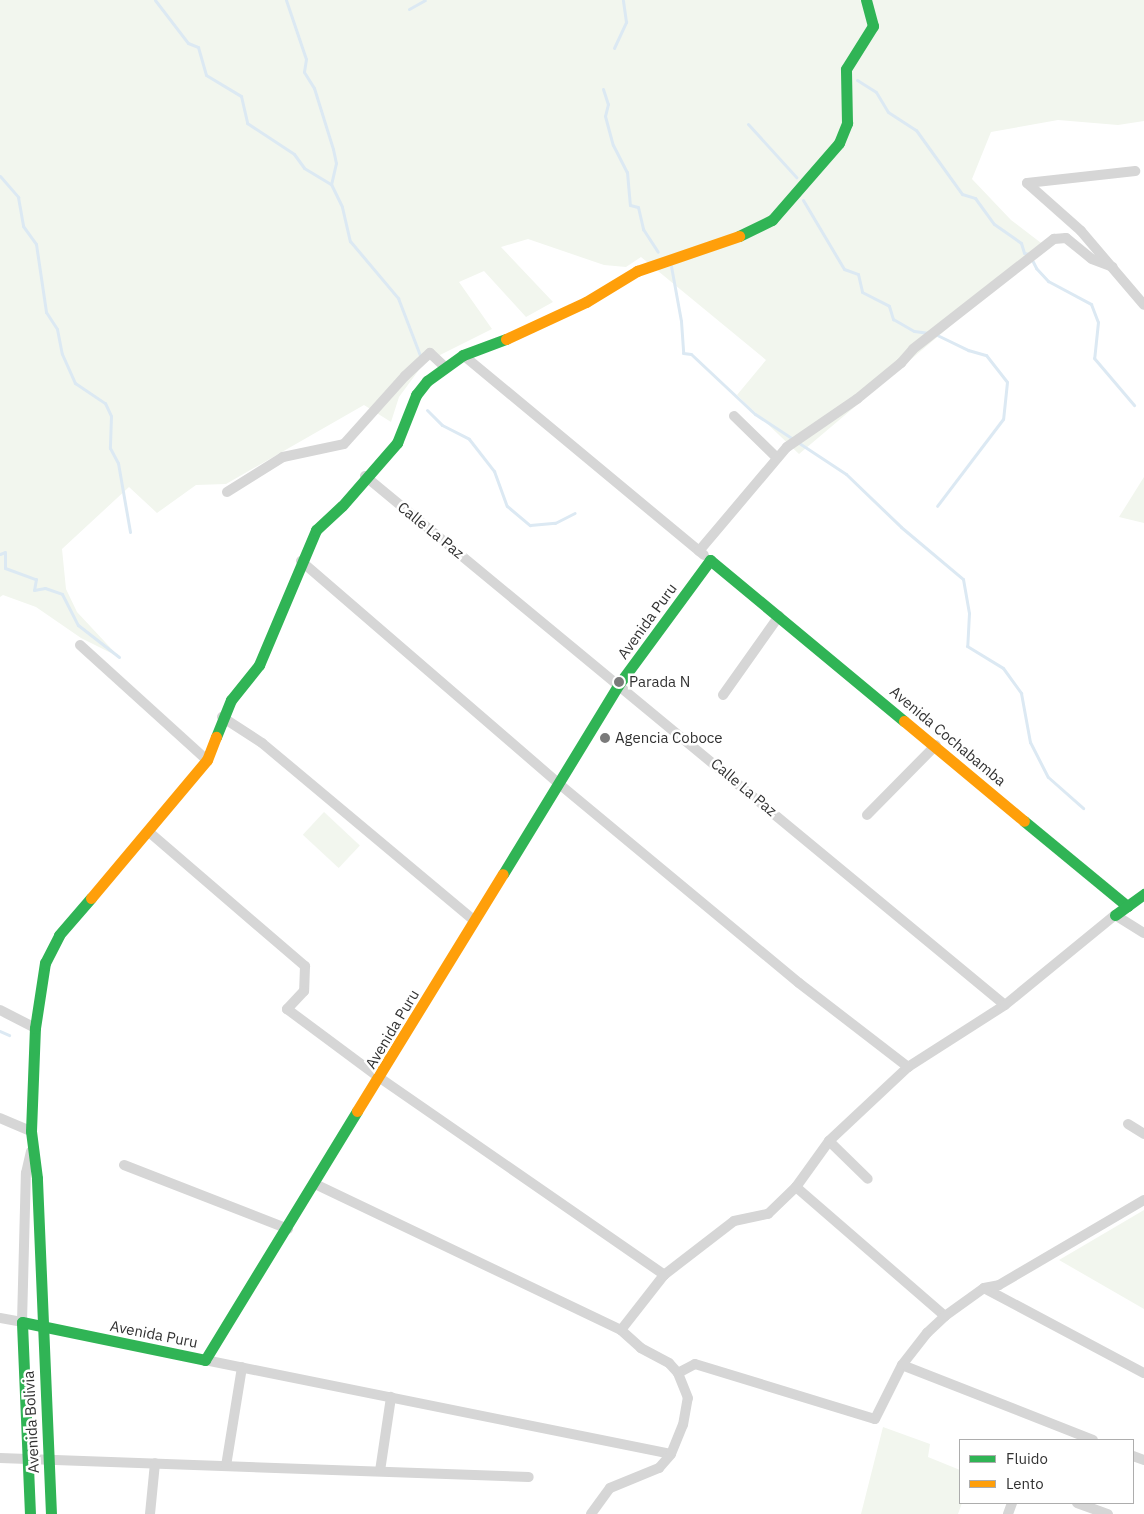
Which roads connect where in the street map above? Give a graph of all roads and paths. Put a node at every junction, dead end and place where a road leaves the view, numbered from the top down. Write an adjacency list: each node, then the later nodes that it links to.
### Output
1 (866, 0): 5 (street)
2 (1135, 171): 3 (street)
3 (1113, 266): 4 (street); 8 (street)
4 (1144, 305)
5 (463, 355): 6 (street); 11 (street)
6 (445, 367): 9 (street); 10 (street)
7 (734, 416): 8 (street)
8 (776, 458): 11 (street)
9 (365, 476): 13 (street); 16 (street, Calle La Paz)
10 (227, 492)
11 (699, 551): 12 (street)
12 (710, 560): 14 (street, Avenida Cochabamba); 16 (street, Avenida Puru)
13 (301, 561): 18 (street); 21 (street)
14 (779, 616): 17 (street); 19 (street, Avenida Cochabamba)
15 (80, 645): 20 (street)
16 (619, 684): 21 (street, Avenida Puru); 29 (street, Calle La Paz)
17 (723, 695)
18 (222, 717): 20 (street, Avenida Bolivia); 27 (street)
19 (936, 745): 22 (street); 25 (street, Avenida Cochabamba)
20 (207, 760): 23 (street, Avenida Bolivia)
21 (558, 783): 27 (street, Avenida Puru); 32 (street)
22 (867, 815)
23 (149, 832): 31 (street, Avenida Bolivia); 33 (street)
24 (1144, 894): 25 (street)
25 (1127, 906): 26 (street)
26 (1115, 915): 28 (street); 29 (street)
27 (474, 920): 33 (street, Avenida Puru)
28 (1144, 933)
29 (1005, 1005): 32 (street)
30 (0, 1010): 31 (street)
31 (35, 1028): 36 (street, Avenida Bolivia)
32 (908, 1067): 38 (street)
33 (380, 1078): 42 (street, Avenida Puru); 46 (street)
34 (0, 1118): 36 (street)
35 (1128, 1124): 37 (street)
36 (32, 1131): 39 (street, Avenida Bolivia)
37 (1144, 1134)
38 (829, 1141): 41 (street); 43 (street)
39 (32, 1148): 50 (street); 51 (street, Avenida Bolivia)
40 (124, 1165): 45 (street)
41 (868, 1179)
42 (315, 1184): 45 (street, Avenida Puru); 52 (street)
43 (796, 1187): 46 (street); 48 (street)
44 (1144, 1200): 47 (street)
45 (288, 1230): 53 (street, Avenida Puru)
46 (664, 1275): 52 (street)
47 (984, 1288): 48 (street); 57 (street)
48 (945, 1316): 54 (street)
49 (0, 1318): 50 (street)
50 (22, 1322): 51 (street, Avenida Puru); 63 (street, Avenida Bolivia)
51 (42, 1328): 53 (street, Avenida Puru); 62 (street, Avenida Bolivia)
52 (621, 1330): 56 (street)
53 (205, 1360): 55 (street)
54 (902, 1365): 56 (street); 59 (street)
55 (242, 1366): 58 (street); 65 (street)
56 (678, 1373): 60 (street)
57 (1144, 1373)
58 (391, 1397): 60 (street); 66 (street)
59 (1090, 1439)
60 (671, 1454): 72 (street)
61 (0, 1458): 63 (street)
62 (48, 1459): 63 (street); 64 (street); 70 (street, Avenida Bolivia)
63 (28, 1460): 69 (street, Avenida Bolivia)
64 (155, 1463): 65 (street); 71 (street)
65 (226, 1466): 66 (street)
66 (380, 1471): 67 (street)
67 (529, 1476)
68 (1080, 1504): 73 (street)
69 (30, 1514)
70 (51, 1514)
71 (150, 1514)
72 (591, 1514)
73 (1108, 1514)

